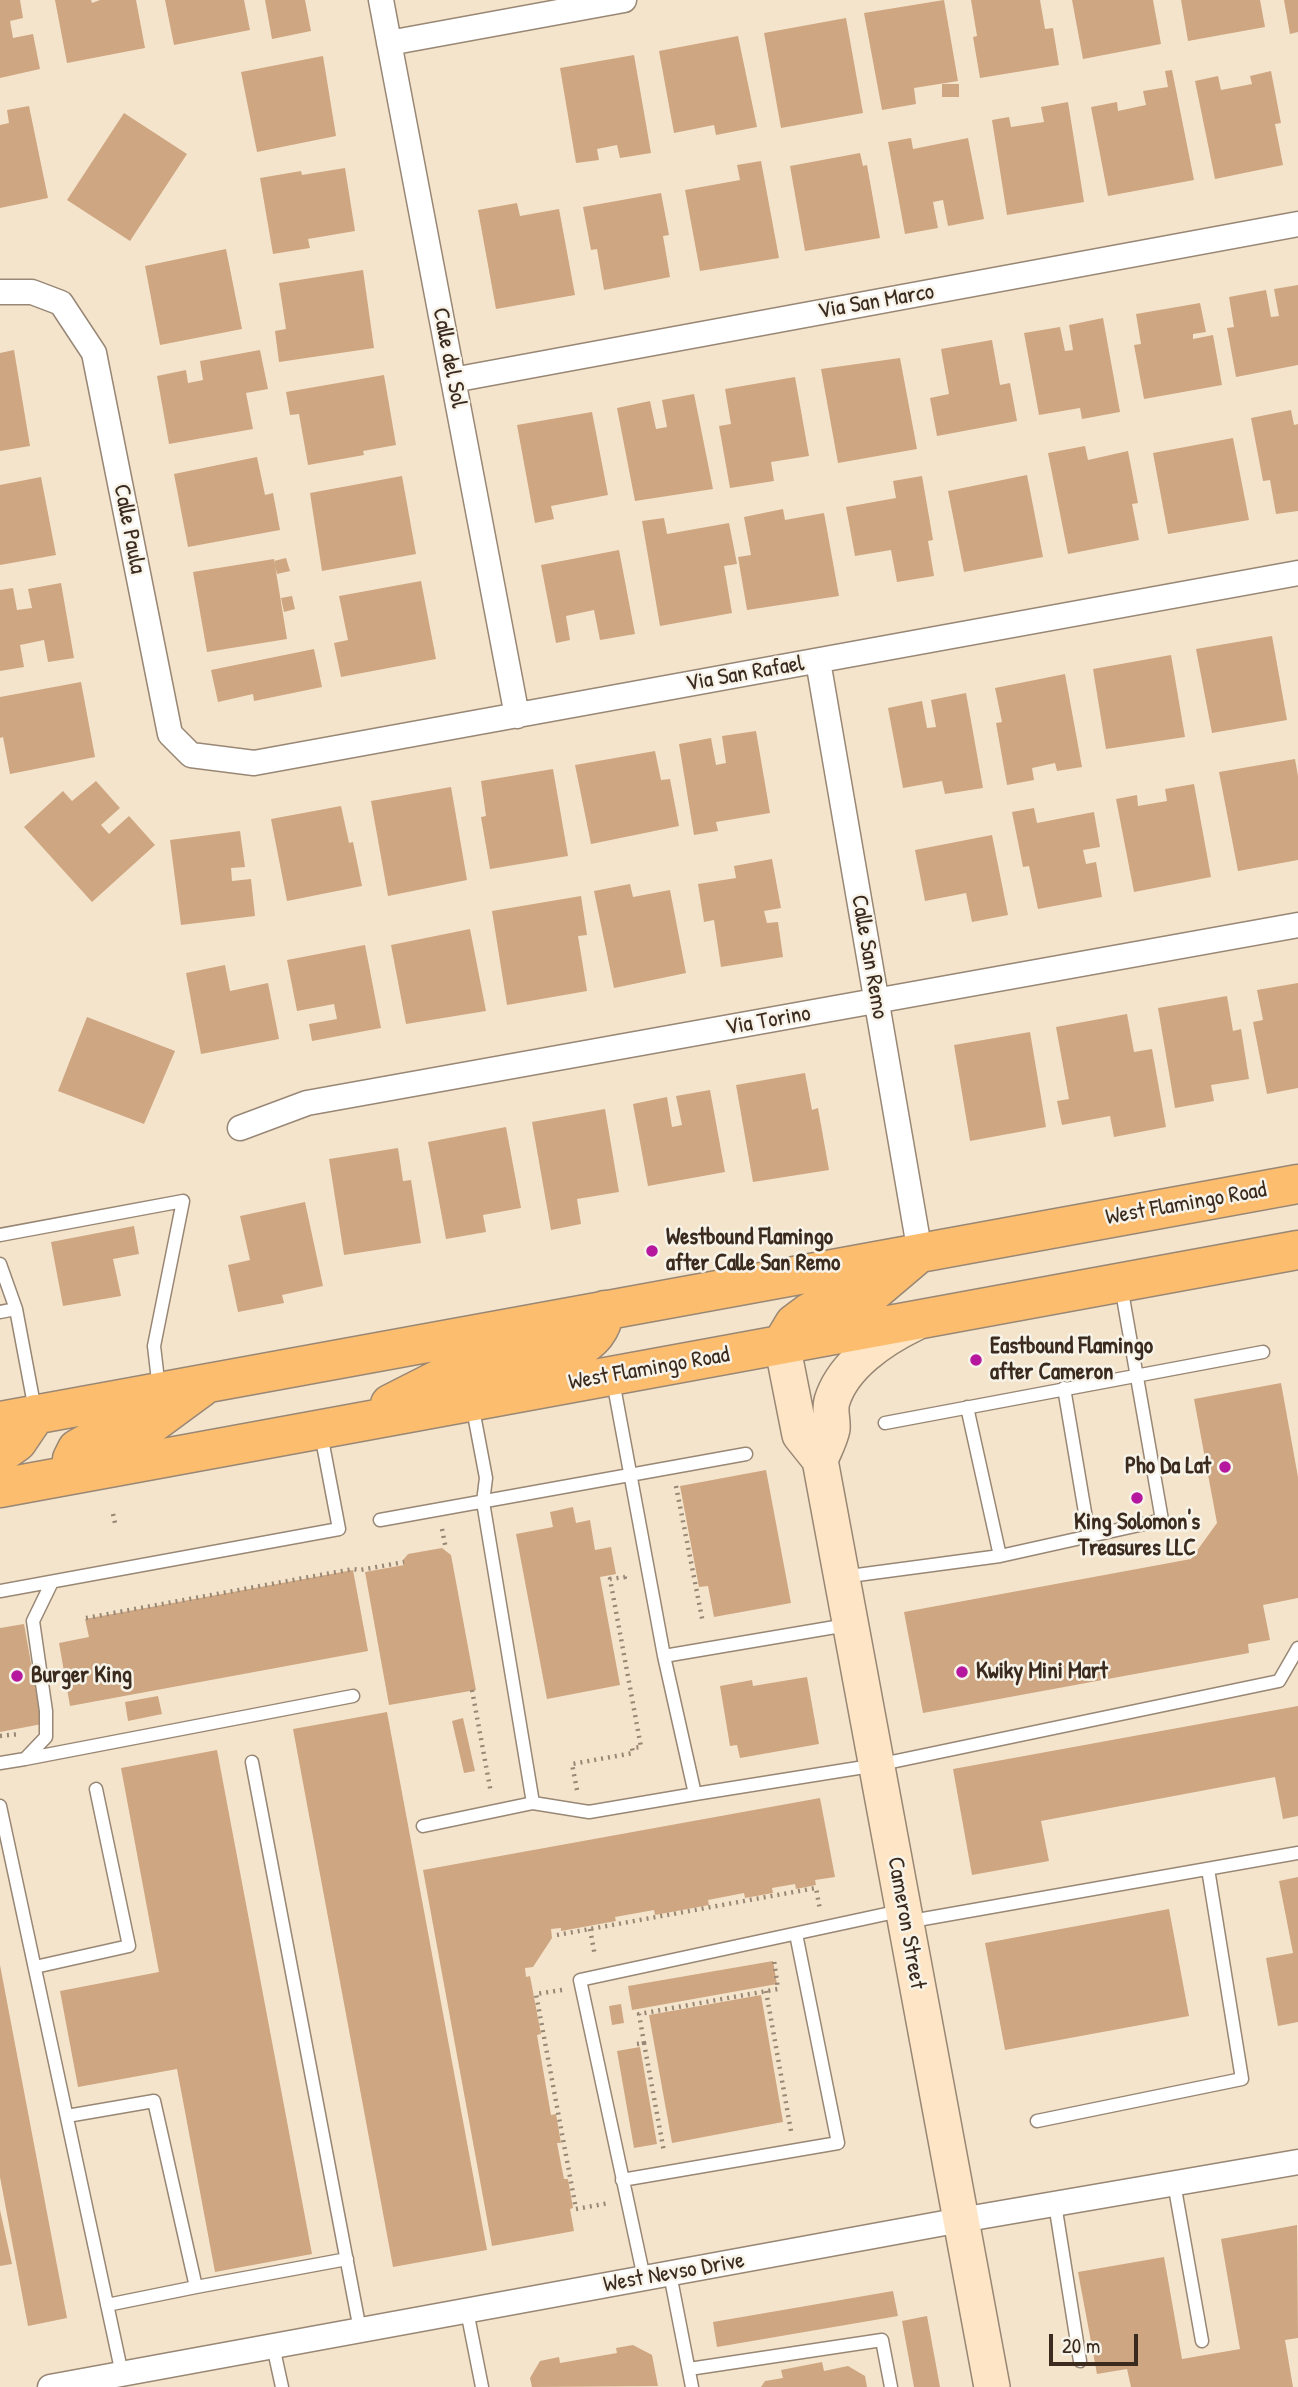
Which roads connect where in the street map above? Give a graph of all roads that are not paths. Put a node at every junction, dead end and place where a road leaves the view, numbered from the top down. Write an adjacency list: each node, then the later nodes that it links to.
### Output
1 (381, 0): 3 (street, Calle del Sol)
2 (624, 0): 3 (street)
3 (389, 43): 6 (street, Calle del Sol)
4 (1298, 224): 6 (street, Via San Marco)
5 (0, 292): 10 (street, Calle Paula)
6 (453, 380): 9 (street, Calle del Sol)
7 (1298, 573): 8 (street, Via San Rafael)
8 (818, 661): 9 (street, Via San Rafael); 12 (street, Calle San Remo)
9 (517, 716): 10 (street, Via San Rafael)
10 (191, 755)
11 (1298, 925): 12 (street, Via Torino)
12 (877, 1002): 13 (street, Via Torino); 17 (street, Calle San Remo)
13 (240, 1128)
14 (1298, 1184): 17 (main road, West Flamingo Road)
15 (0, 1234): 30 (lane)
16 (1298, 1250): 19 (main road, West Flamingo Road)
17 (920, 1253): 21 (main road, West Flamingo Road); 24 (main road)
18 (0, 1264): 20 (lane)
19 (1121, 1282): 23 (main road, West Flamingo Road); 26 (lane)
20 (16, 1309): 22 (lane); 33 (lane)
21 (605, 1310): 28 (main road, West Flamingo Road); 35 (main road)
22 (0, 1312)
23 (927, 1317): 24 (main road, West Flamingo Road); 38 (street)
24 (782, 1345): 27 (main road, West Flamingo Road); 38 (street, Cameron Street)
25 (1263, 1352): 26 (lane)
26 (1137, 1374): 29 (lane); 44 (lane)
27 (612, 1376): 31 (main road, West Flamingo Road); 40 (lane)
28 (209, 1382): 30 (main road, West Flamingo Road); 39 (main road)
29 (1064, 1388): 32 (lane); 44 (lane)
30 (159, 1391): 33 (main road, West Flamingo Road)
31 (471, 1401): 35 (main road, West Flamingo Road); 42 (lane)
32 (967, 1407): 34 (lane); 45 (lane)
33 (18, 1417): 36 (main road)
34 (884, 1423)
35 (335, 1426): 39 (main road, West Flamingo Road); 47 (lane)
36 (0, 1454)
37 (746, 1454): 40 (lane)
38 (820, 1460): 46 (street, Cameron Street)
39 (71, 1474): 41 (main road, West Flamingo Road)
40 (629, 1474): 42 (lane); 51 (lane)
41 (0, 1488)
42 (483, 1502): 43 (lane); 59 (lane)
43 (380, 1520)
44 (1089, 1536): 45 (lane)
45 (1000, 1556): 46 (lane)
46 (842, 1577): 49 (street, Cameron Street)
47 (52, 1582): 48 (lane); 53 (lane)
48 (0, 1591)
49 (851, 1625): 51 (lane); 56 (street, Cameron Street)
50 (1298, 1648): 56 (lane)
51 (664, 1656): 58 (lane)
52 (353, 1696): 53 (lane)
53 (24, 1759): 55 (lane)
54 (251, 1762): 74 (lane)
55 (0, 1763)
56 (877, 1765): 58 (lane); 64 (street, Cameron Street)
57 (96, 1790): 66 (lane)
58 (695, 1794): 59 (lane)
59 (533, 1803): 61 (lane)
60 (0, 1806): 66 (lane)
61 (422, 1826)
62 (1298, 1853): 63 (lane)
63 (1208, 1869): 64 (lane); 68 (lane)
64 (905, 1916): 65 (lane); 73 (street, Cameron Street)
65 (796, 1934): 70 (lane); 70 (lane)
66 (35, 1967): 67 (lane)
67 (67, 2116): 77 (lane); 78 (lane)
68 (1037, 2120)
69 (1298, 2162): 71 (street, West Nevso Drive)
70 (622, 2180): 76 (lane)
71 (1174, 2183): 72 (street, West Nevso Drive); 81 (lane)
72 (1055, 2204): 73 (street, West Nevso Drive); 83 (lane)
73 (961, 2220): 75 (street, West Nevso Drive); 91 (street, Cameron Street)
74 (347, 2259): 77 (lane); 80 (lane)
75 (670, 2274): 76 (street, West Nevso Drive); 84 (lane)
76 (643, 2278): 79 (street, West Nevso Drive)
77 (196, 2287): 78 (lane)
78 (107, 2305): 85 (lane)
79 (467, 2311): 80 (street, West Nevso Drive); 88 (lane)
80 (360, 2330): 82 (street, West Nevso Drive)
81 (1202, 2341)
82 (273, 2346): 85 (street, West Nevso Drive); 87 (lane)
83 (1080, 2361)
84 (689, 2369): 89 (lane); 90 (lane)
85 (122, 2374): 86 (street, West Nevso Drive)
86 (55, 2387)
87 (282, 2387)
88 (482, 2387)
89 (692, 2387)
90 (891, 2387)
91 (992, 2387)

